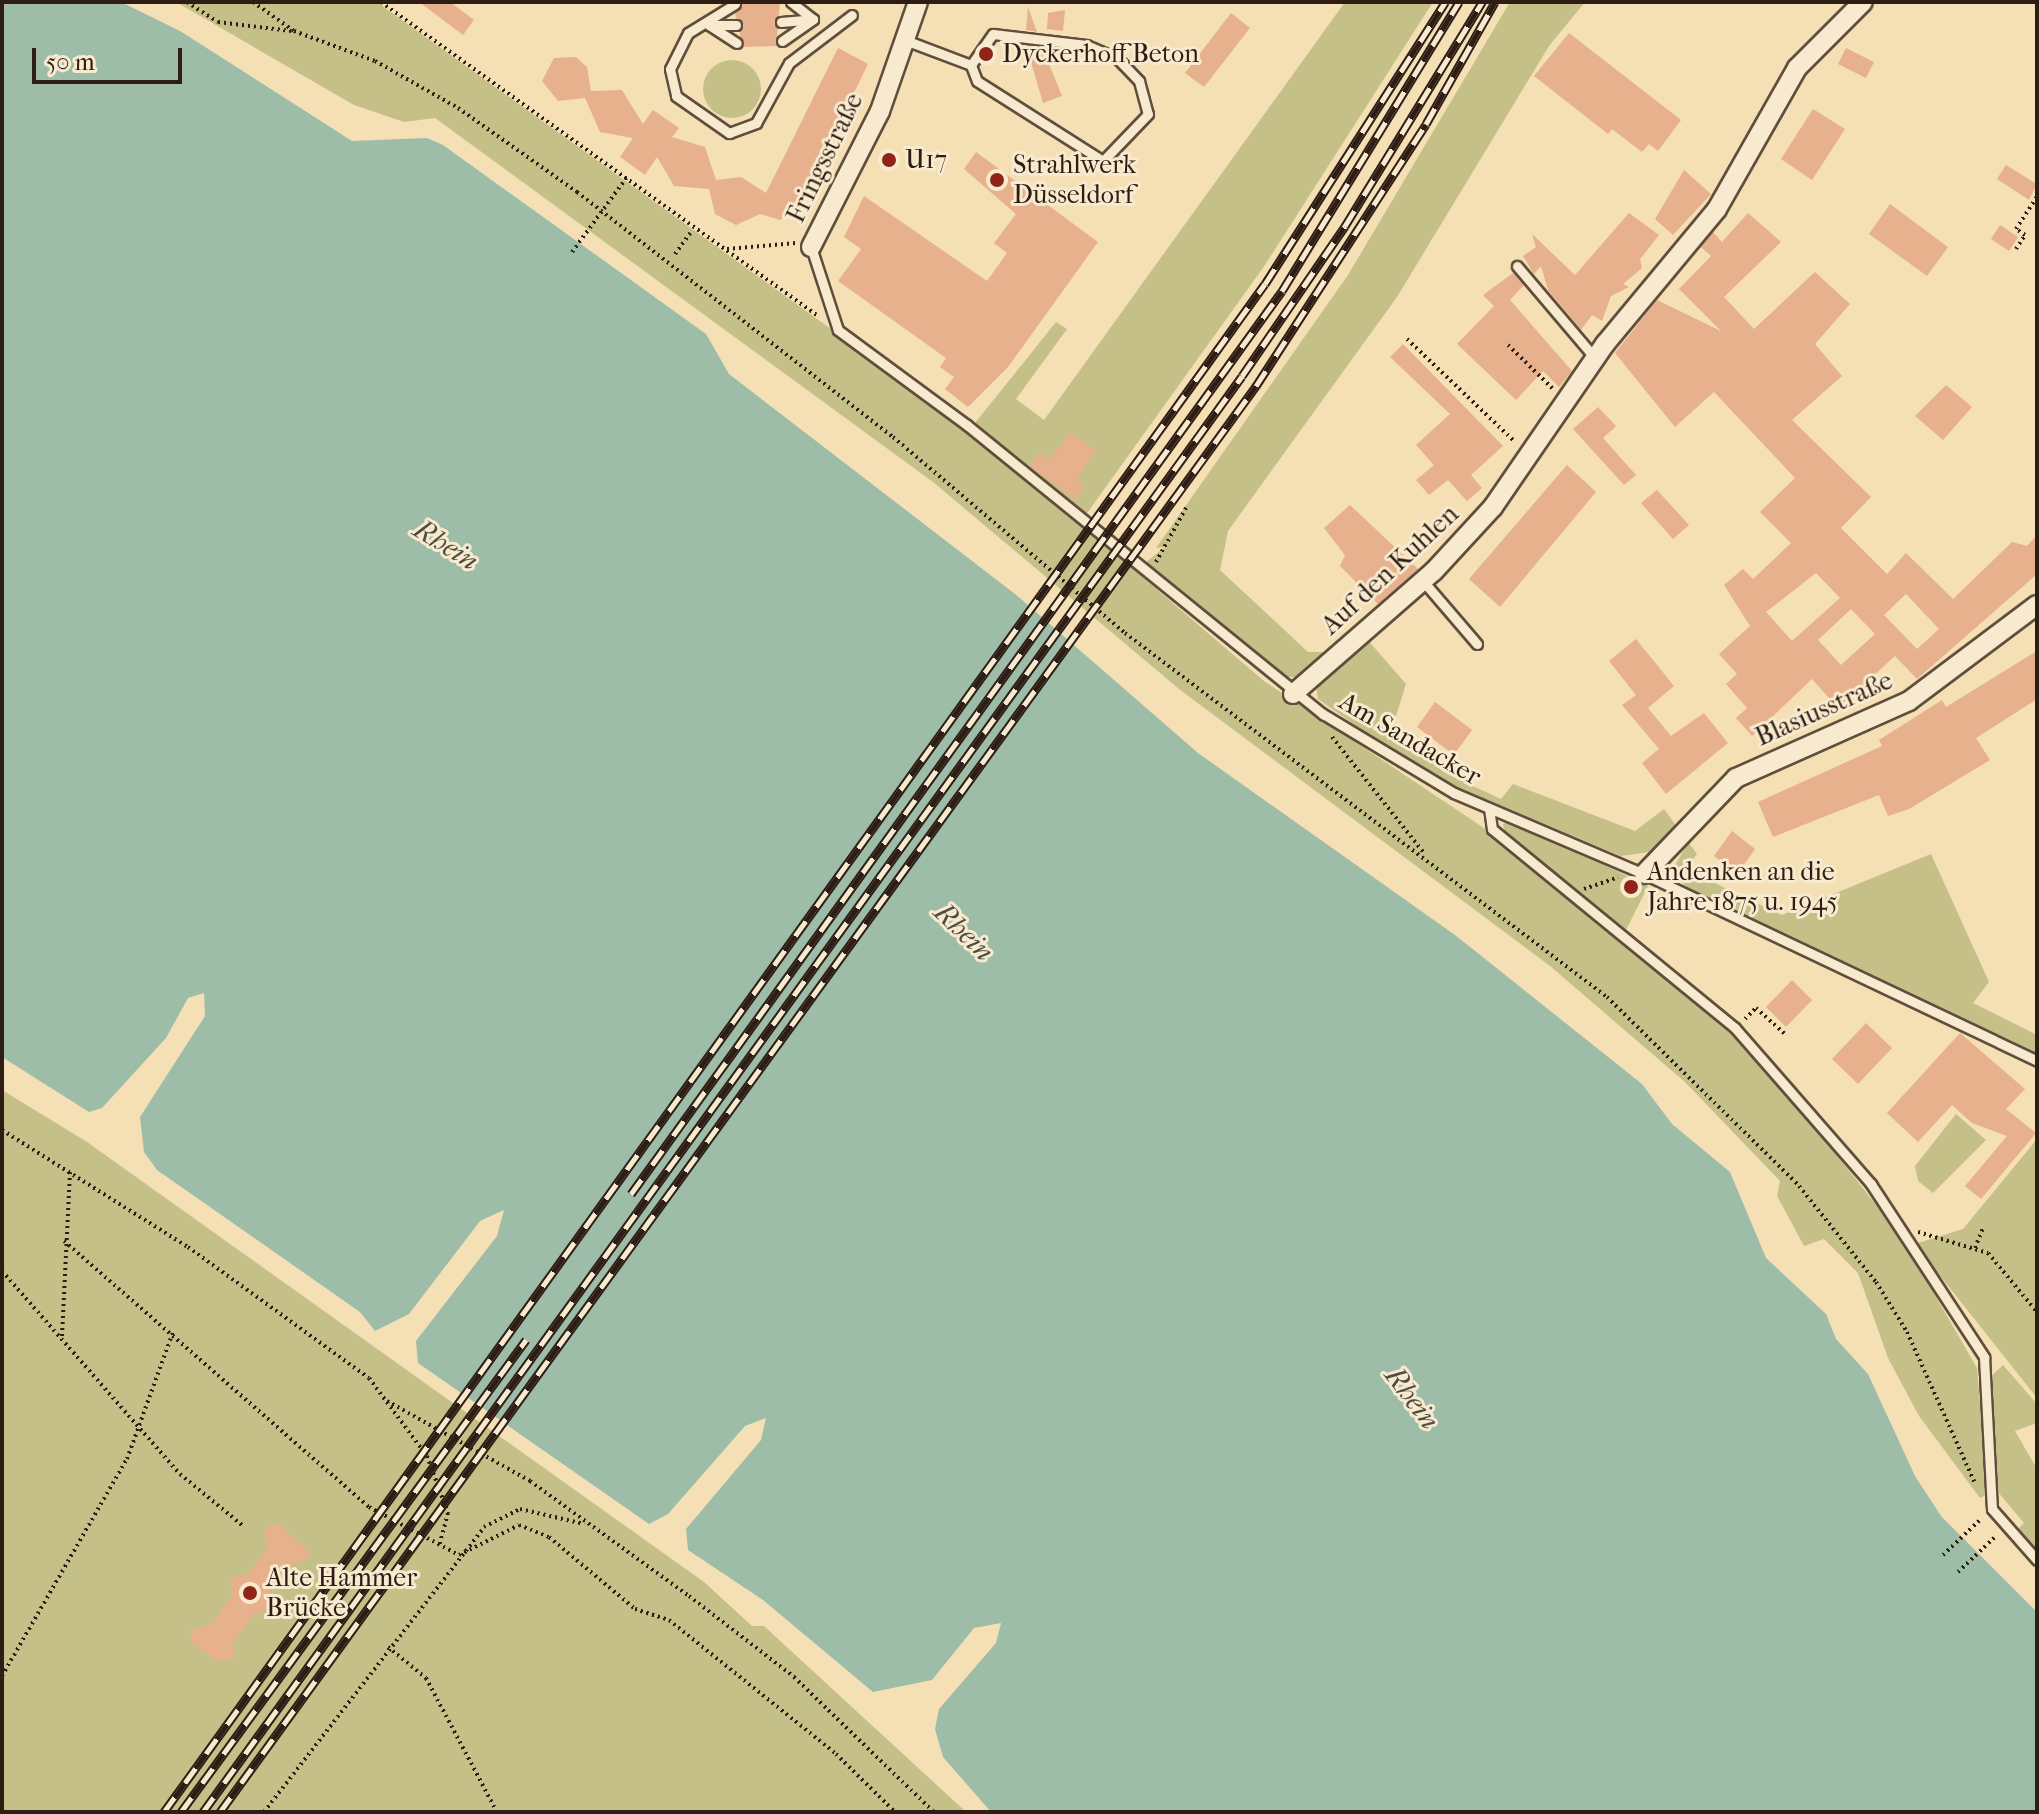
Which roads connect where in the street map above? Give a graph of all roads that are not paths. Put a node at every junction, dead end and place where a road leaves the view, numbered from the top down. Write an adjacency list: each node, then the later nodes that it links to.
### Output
1 (791, 2): 6 (lane)
2 (918, 2): 10 (street, Fringsstraße)
3 (1863, 2): 16 (street, Auf den Kuhlen)
4 (735, 4): 8 (lane)
5 (852, 15): 8 (lane)
6 (813, 19): 7 (lane); 11 (lane)
7 (781, 22)
8 (709, 25): 9 (lane); 12 (lane)
9 (736, 25)
10 (901, 40): 13 (lane); 14 (street, Fringsstraße)
11 (782, 41)
12 (737, 43)
13 (971, 65): 13 (lane)
14 (811, 247): 20 (lane, Am Sandacker)
15 (1517, 266): 16 (lane)
16 (1595, 358): 17 (street, Auf den Kuhlen)
17 (1423, 581): 19 (lane); 20 (street, Auf den Kuhlen)
18 (2037, 605): 22 (street, Blasiusstraße)
19 (1477, 644)
20 (1293, 694): 21 (lane, Am Sandacker)
21 (1489, 808): 22 (lane, Am Sandacker); 24 (lane)
22 (1637, 872): 23 (lane, Am Sandacker)
23 (2037, 1061)
24 (2037, 1560)

